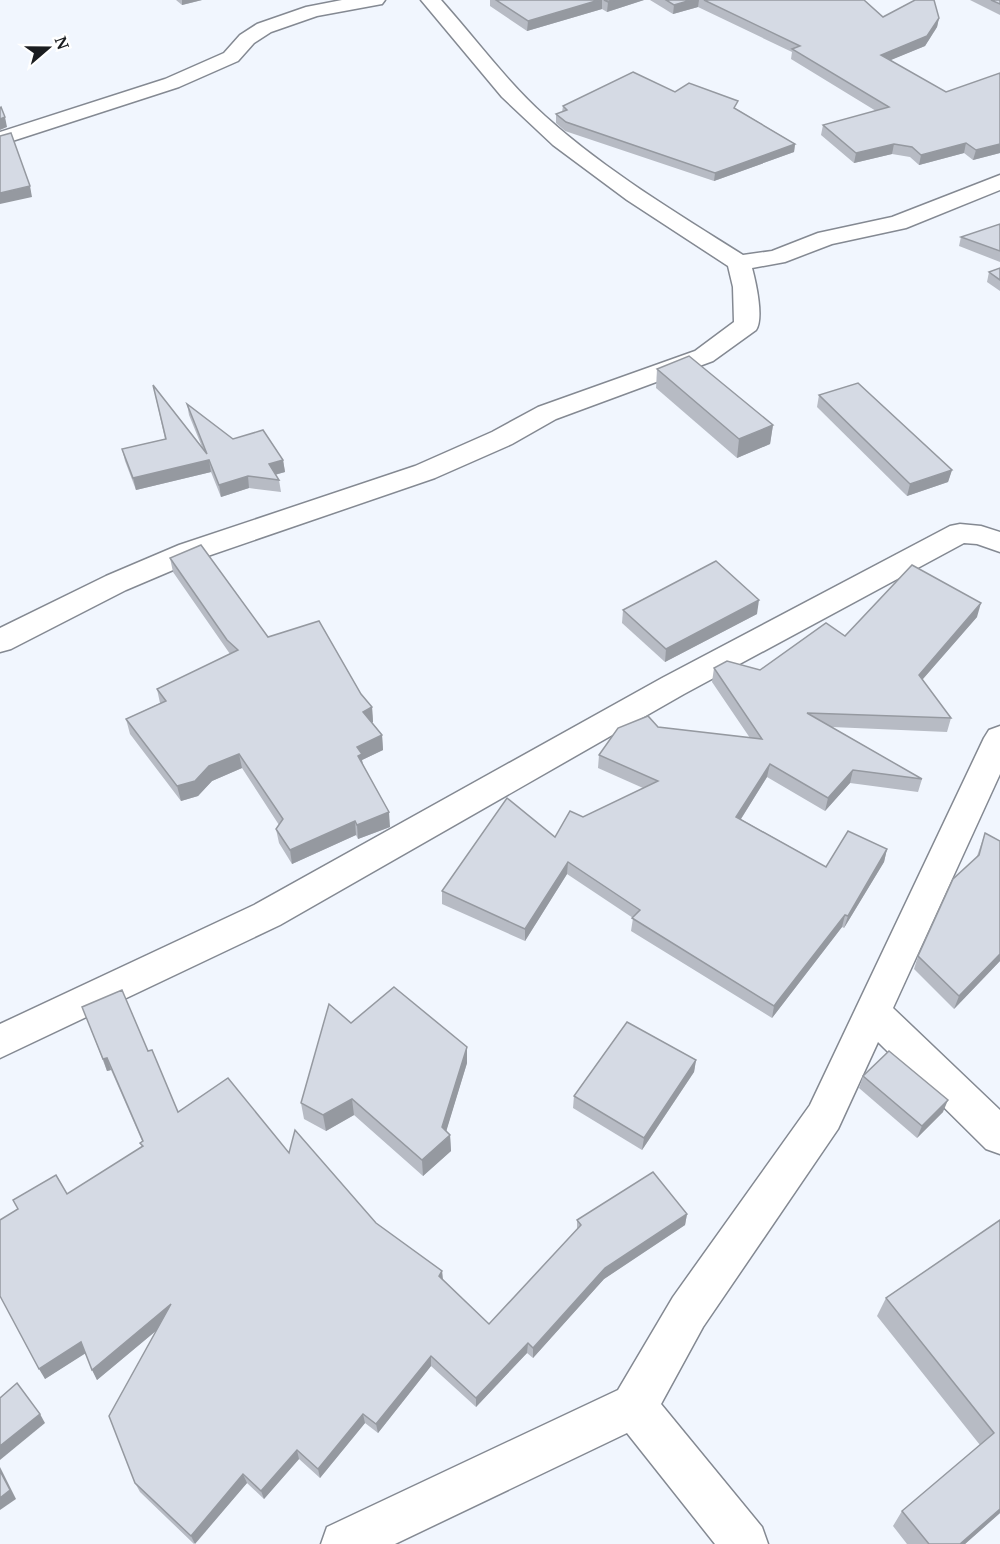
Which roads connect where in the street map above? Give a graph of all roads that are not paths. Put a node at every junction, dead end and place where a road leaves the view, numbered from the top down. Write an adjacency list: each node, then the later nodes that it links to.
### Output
1 (375, 0): 3 (street)
2 (431, 0): 5 (street)
3 (0, 139)
4 (1000, 182): 5 (street)
5 (739, 263): 7 (street)
6 (1000, 542): 10 (street)
7 (0, 642)
8 (1000, 738): 9 (street)
9 (872, 1012): 11 (street); 12 (street)
10 (0, 1042)
11 (1000, 1136)
12 (634, 1406): 13 (street); 14 (street)
13 (344, 1544)
14 (745, 1544)

